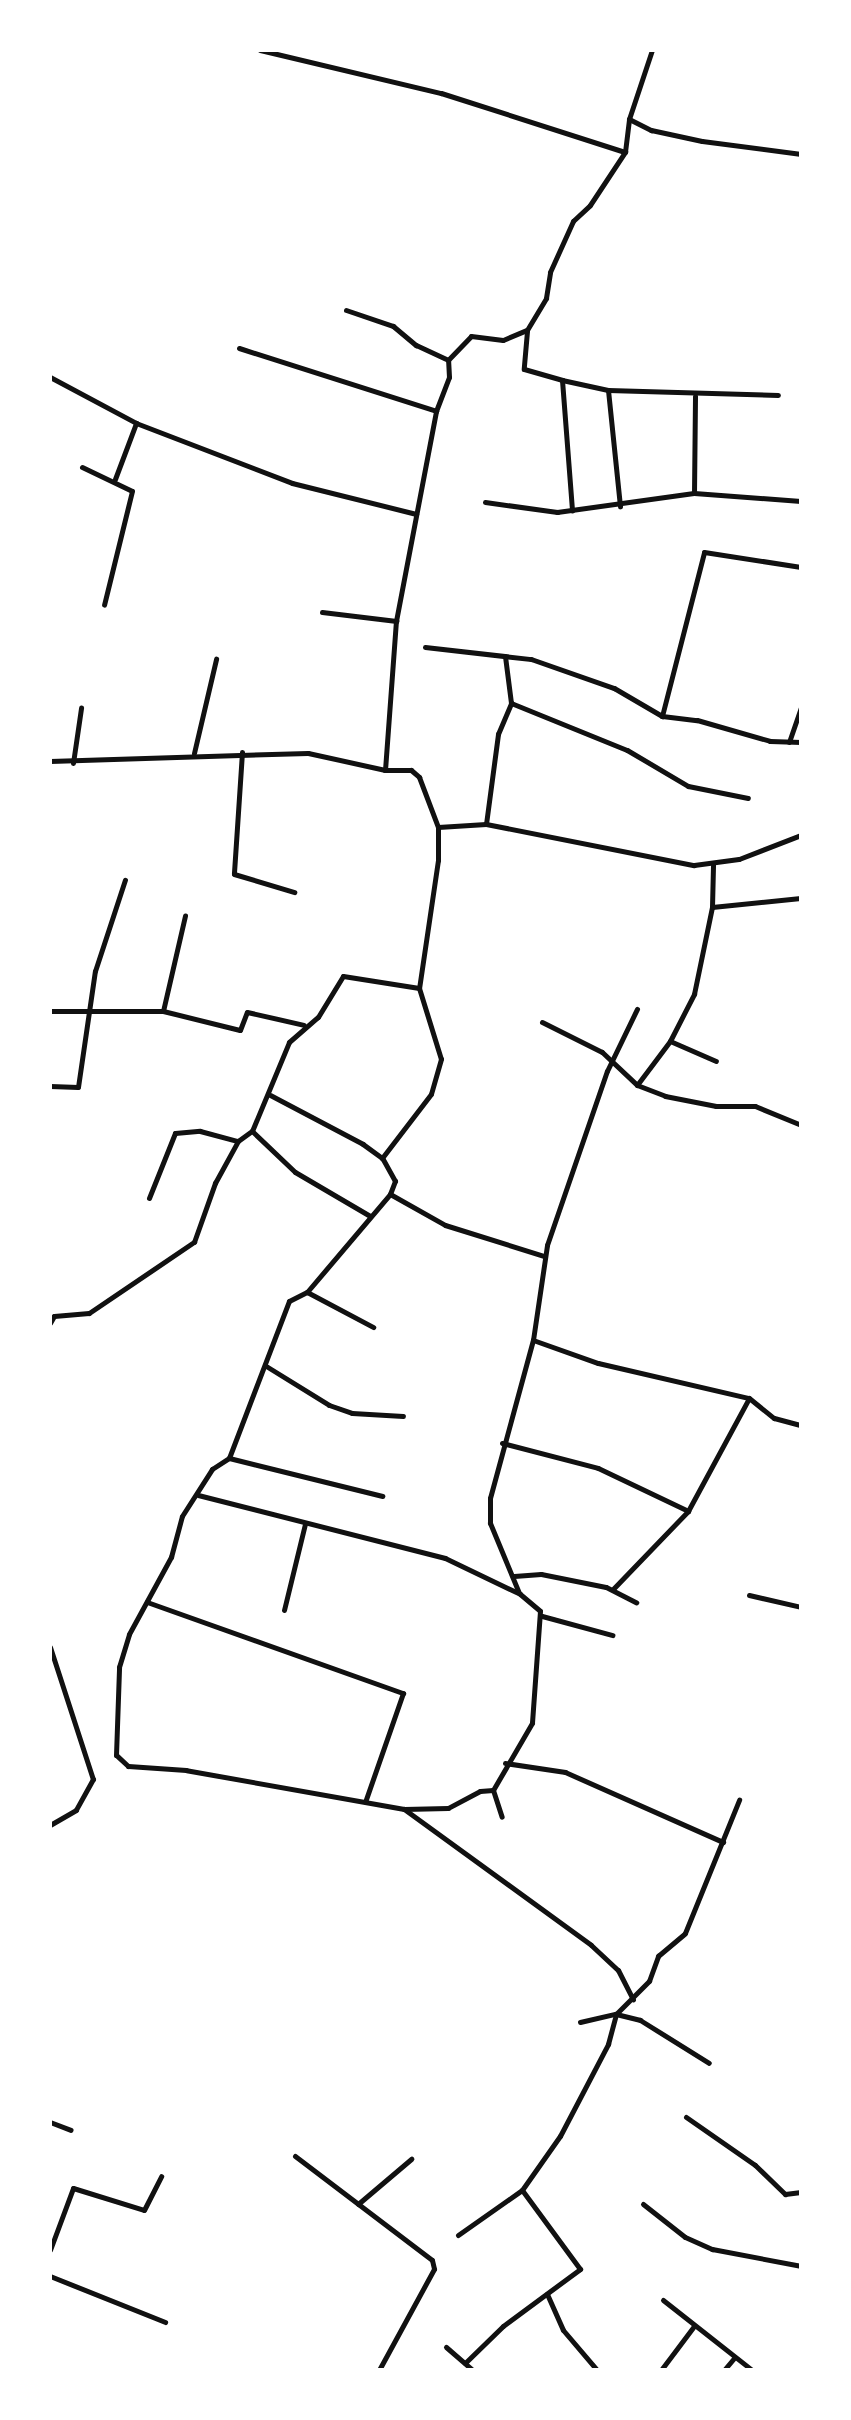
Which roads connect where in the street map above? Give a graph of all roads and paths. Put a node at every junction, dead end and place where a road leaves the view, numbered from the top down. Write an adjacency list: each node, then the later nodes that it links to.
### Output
1 (260, 50): 4 (street)
2 (652, 50): 3 (street)
3 (629, 119): 4 (street); 5 (street)
4 (625, 152): 7 (street)
5 (801, 154)
6 (346, 310): 9 (street)
7 (527, 330): 9 (street); 11 (street)
8 (239, 348): 15 (street)
9 (448, 360): 15 (street)
10 (50, 377): 16 (street)
11 (562, 380): 12 (street); 23 (street)
12 (608, 390): 14 (street); 22 (street)
13 (778, 395): 14 (street)
14 (695, 396): 19 (street)
15 (436, 411): 24 (street)
16 (136, 423): 18 (street); 24 (street)
17 (82, 467): 18 (street)
18 (115, 479): 26 (street)
19 (694, 493): 20 (street); 22 (street)
20 (801, 501)
21 (485, 502): 23 (street)
22 (620, 506): 23 (street)
23 (572, 511)
24 (416, 514): 28 (street)
25 (801, 567): 35 (street)
26 (104, 605)
27 (322, 612): 28 (street)
28 (396, 621): 42 (street)
29 (425, 647): 30 (street)
30 (505, 656): 32 (street); 35 (street)
31 (216, 659): 39 (street)
32 (511, 703): 43 (street); 44 (street)
33 (81, 708): 41 (street)
34 (801, 708): 36 (street)
35 (662, 716): 36 (street)
36 (789, 742): 37 (street)
37 (801, 742)
38 (242, 752): 39 (street); 42 (street); 49 (street)
39 (194, 753): 41 (street)
40 (50, 761): 41 (street)
41 (73, 763)
42 (385, 770): 45 (street)
43 (748, 798)
44 (486, 824): 45 (street); 47 (street)
45 (438, 827): 53 (street)
46 (801, 835): 47 (street)
47 (713, 864): 51 (street)
48 (125, 880): 56 (street)
49 (294, 892)
50 (801, 898): 51 (street)
51 (712, 907): 60 (street)
52 (185, 916): 57 (street)
53 (419, 988): 59 (street); 69 (street)
54 (637, 1009): 61 (street)
55 (50, 1011): 56 (street)
56 (93, 1011): 57 (street); 64 (street)
57 (163, 1011): 59 (street)
58 (542, 1022): 61 (street)
59 (304, 1025): 65 (street)
60 (670, 1041): 62 (street); 63 (street)
61 (612, 1061): 63 (street); 73 (street)
62 (716, 1061)
63 (637, 1085): 66 (street)
64 (50, 1086)
65 (270, 1095): 67 (street); 69 (street)
66 (801, 1125)
67 (252, 1131): 68 (street); 72 (street)
68 (238, 1141): 71 (street); 75 (street)
69 (382, 1158): 70 (street)
70 (390, 1194): 72 (street); 73 (street)
71 (149, 1198)
72 (370, 1216): 74 (street)
73 (545, 1256): 77 (street)
74 (307, 1292): 76 (street); 78 (street)
75 (50, 1323)
76 (373, 1327)
77 (533, 1340): 79 (street); 82 (street)
78 (266, 1366): 80 (street); 83 (street)
79 (749, 1398): 81 (street); 86 (street)
80 (403, 1416)
81 (801, 1425)
82 (502, 1443): 86 (street); 88 (street)
83 (229, 1458): 84 (street); 85 (street)
84 (198, 1495): 87 (street); 92 (street)
85 (382, 1496)
86 (688, 1511): 89 (street)
87 (305, 1524): 90 (street); 95 (street)
88 (514, 1576): 89 (street); 90 (street)
89 (613, 1589): 93 (street)
90 (520, 1594): 96 (street)
91 (749, 1595): 94 (street)
92 (147, 1602): 102 (street); 102 (street)
93 (636, 1602)
94 (801, 1607)
95 (284, 1610)
96 (542, 1616): 97 (street); 99 (street)
97 (612, 1635)
98 (50, 1647): 105 (street)
99 (505, 1763): 100 (street); 106 (street)
100 (493, 1790): 103 (street); 104 (street)
101 (739, 1800): 106 (street)
102 (365, 1802): 103 (street)
103 (404, 1809): 107 (street)
104 (502, 1817)
105 (50, 1825)
106 (723, 1842): 107 (street)
107 (633, 2000): 108 (street)
108 (616, 2014): 109 (street); 110 (street); 117 (street)
109 (580, 2022)
110 (709, 2063)
111 (686, 2117): 118 (street)
112 (50, 2122): 113 (street)
113 (71, 2130)
114 (295, 2156): 119 (street)
115 (411, 2159): 119 (street)
116 (161, 2176): 122 (street)
117 (522, 2190): 121 (street); 125 (street)
118 (801, 2192)
119 (358, 2204): 132 (street)
120 (643, 2204): 123 (street)
121 (458, 2235)
122 (50, 2250)
123 (801, 2266)
124 (50, 2276): 127 (street)
125 (547, 2294): 131 (street); 134 (street)
126 (663, 2300): 128 (street)
127 (165, 2322)
128 (694, 2326): 130 (street); 135 (street)
129 (446, 2347): 131 (street)
130 (734, 2358): 136 (street); 137 (street)
131 (465, 2363): 133 (street)
132 (379, 2370)
133 (472, 2370)
134 (597, 2370)
135 (661, 2370)
136 (724, 2370)
137 (752, 2370)

